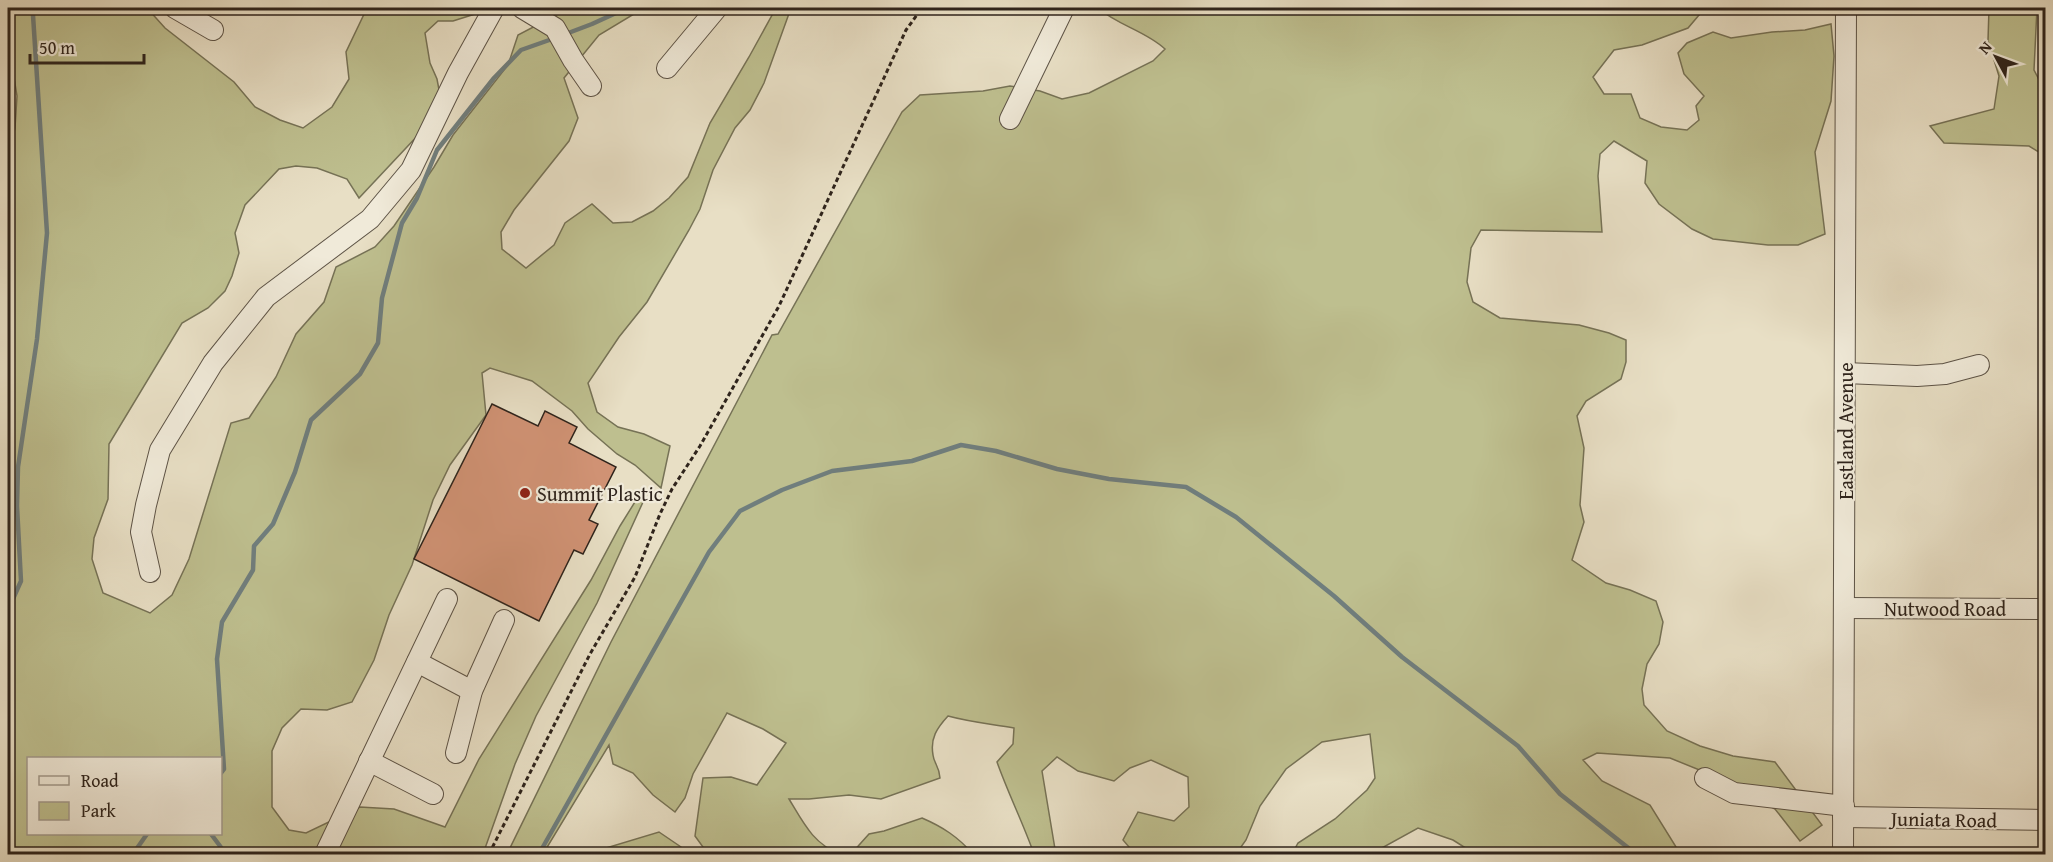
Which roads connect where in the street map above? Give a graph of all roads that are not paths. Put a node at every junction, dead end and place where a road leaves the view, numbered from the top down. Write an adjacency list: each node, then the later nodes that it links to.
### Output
1 (175, 8): 7 (street)
2 (494, 8): 13 (street)
3 (522, 8): 9 (street)
4 (717, 8): 8 (street)
5 (1064, 8): 10 (street)
6 (1846, 8): 12 (street, Eastland Avenue)
7 (213, 30)
8 (667, 68)
9 (591, 86)
10 (1010, 119)
11 (1979, 365): 12 (street)
12 (1845, 373): 15 (street, Eastland Avenue)
13 (150, 572)
14 (447, 599): 18 (street)
15 (1845, 608): 16 (street, Nutwood Road); 24 (street, Eastland Avenue)
16 (2046, 609)
17 (504, 620): 19 (street)
18 (417, 662): 19 (street); 21 (street)
19 (472, 691): 20 (street)
20 (456, 753)
21 (369, 761): 23 (street); 26 (street)
22 (1706, 778): 24 (street, Juniata Road)
23 (433, 794)
24 (1843, 811): 25 (street, Juniata Road); 27 (street, Eastland Avenue)
25 (2046, 820)
26 (325, 855)
27 (1843, 855)

